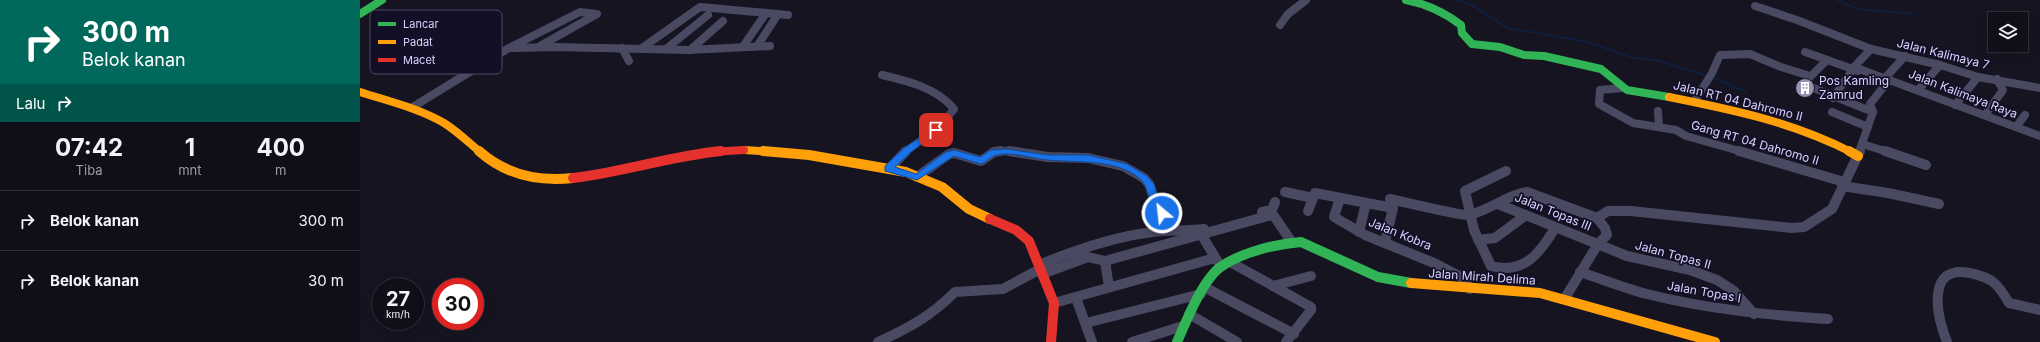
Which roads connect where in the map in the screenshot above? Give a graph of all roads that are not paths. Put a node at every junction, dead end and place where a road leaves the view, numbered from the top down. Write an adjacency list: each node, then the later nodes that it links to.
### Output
1 (382, 0): 6 (street)
2 (1306, 0): 11 (street)
3 (1406, 0): 35 (street)
4 (1755, 6): 20 (street)
5 (766, 13): 7 (street); 12 (street); 18 (street)
6 (360, 14)
7 (778, 14): 9 (street); 14 (street)
8 (708, 15): 19 (street)
9 (788, 15)
10 (723, 21): 21 (street)
11 (1280, 25)
12 (744, 45): 14 (street); 21 (street)
13 (540, 46): 16 (street); 16 (street); 17 (street)
14 (758, 46): 15 (street)
15 (770, 46)
16 (509, 48): 22 (street)
17 (622, 48): 18 (street); 26 (street)
18 (642, 48): 19 (street)
19 (666, 49): 21 (street)
20 (1871, 49): 24 (street, Jalan Kalimaya 7); 28 (street)
21 (690, 50)
22 (502, 52)
23 (1805, 52): 25 (street, Jalan Kalimaya Raya)
24 (1905, 56): 27 (street, Jalan Kalimaya 7); 34 (street)
25 (1827, 60): 28 (street, Jalan Kalimaya Raya); 31 (street)
26 (629, 61)
27 (1940, 65): 32 (street, Jalan Kalimaya 7); 37 (street)
28 (1853, 68): 34 (street, Jalan Kalimaya Raya); 39 (street)
29 (467, 74): 42 (street)
30 (882, 75): 55 (street)
31 (1810, 76): 39 (street); 40 (street, Gang RT 04 Dahromo II)
32 (1978, 77): 33 (street, Jalan Kalimaya 7); 41 (street)
33 (1996, 79): 36 (street, Jalan Kalimaya 7); 46 (street)
34 (1889, 80): 37 (street, Jalan Kalimaya Raya); 45 (street)
35 (1622, 88): 40 (street, Jalan RT 04 Dahromo II); 48 (street, Gang RT 04 Dahromo II)
36 (2040, 88)
37 (1918, 90): 41 (street, Jalan Kalimaya Raya)
38 (360, 92): 42 (street)
39 (1833, 98): 45 (street)
40 (1694, 102): 53 (street, Jalan RT 04 Dahromo II)
41 (1955, 105): 46 (street, Jalan Kalimaya Raya)
42 (412, 108): 55 (street)
43 (1658, 111): 48 (street)
44 (1832, 112): 49 (street)
45 (1873, 112): 49 (street)
46 (1985, 115): 50 (street, Jalan Kalimaya Raya)
47 (2025, 115): 50 (street)
48 (1659, 127): 58 (street, Gang RT 04 Dahromo II)
49 (1868, 127): 52 (street)
50 (2016, 128): 51 (street, Jalan Kalimaya Raya)
51 (2040, 136)
52 (1862, 144): 53 (street); 54 (street)
53 (1858, 156): 58 (street)
54 (1926, 165)
55 (888, 168): 57 (street)
56 (1506, 170): 68 (street)
57 (917, 177): 72 (street); 81 (street)
58 (1843, 184): 66 (street, Gang RT 04 Dahromo II); 70 (street)
59 (1285, 192): 60 (street)
60 (1313, 198): 61 (street); 67 (street)
61 (1340, 198): 63 (street); 73 (street, Jalan Kobra)
62 (1275, 202): 72 (street)
63 (1366, 203): 64 (street); 73 (street)
64 (1391, 203): 68 (street); 77 (street)
65 (1498, 204): 68 (street); 69 (street, Jalan Topas III); 70 (street)
66 (1939, 204)
67 (1308, 211)
68 (1468, 215): 75 (street)
69 (1526, 215): 71 (street, Jalan Topas III); 75 (street)
70 (1594, 217): 78 (street)
71 (1555, 228): 75 (street); 78 (street, Jalan Topas III)
72 (1177, 230): 81 (street)
73 (1359, 232): 77 (street, Jalan Kobra)
74 (1201, 234): 76 (street); 79 (street); 80 (street)
75 (1478, 240)
76 (1294, 241): 80 (street); 86 (street, Jalan Mirah Delima)
77 (1385, 242): 86 (street, Jalan Kobra)
78 (1598, 244): 82 (street); 93 (street, Jalan Topas II)
79 (1105, 261): 81 (street); 85 (street)
80 (1222, 262): 84 (street); 85 (street); 87 (street)
81 (1040, 269): 90 (street); 98 (street)
82 (1580, 272): 89 (street); 93 (street, Jalan Topas I)
83 (1311, 276): 84 (street)
84 (1272, 286): 97 (street)
85 (1109, 287): 88 (street)
86 (1470, 289): 89 (street, Jalan Mirah Delima)
87 (1202, 290): 92 (street); 95 (street); 97 (street)
88 (1076, 298): 90 (street); 95 (street)
89 (1565, 298): 105 (street, Jalan Mirah Delima)
90 (1054, 303): 99 (street)
91 (2040, 310): 106 (street)
92 (1189, 314): 96 (street); 103 (street)
93 (1754, 314): 94 (street, Jalan Topas I)
94 (1828, 319)
95 (1086, 323): 100 (street)
96 (1183, 326): 101 (street); 102 (street)
97 (1294, 334): 104 (street)
98 (878, 342)
99 (1051, 342)
100 (1092, 342)
101 (1132, 342)
102 (1177, 342)
103 (1238, 342)
104 (1286, 342)
105 (1715, 342)
106 (1947, 342)

